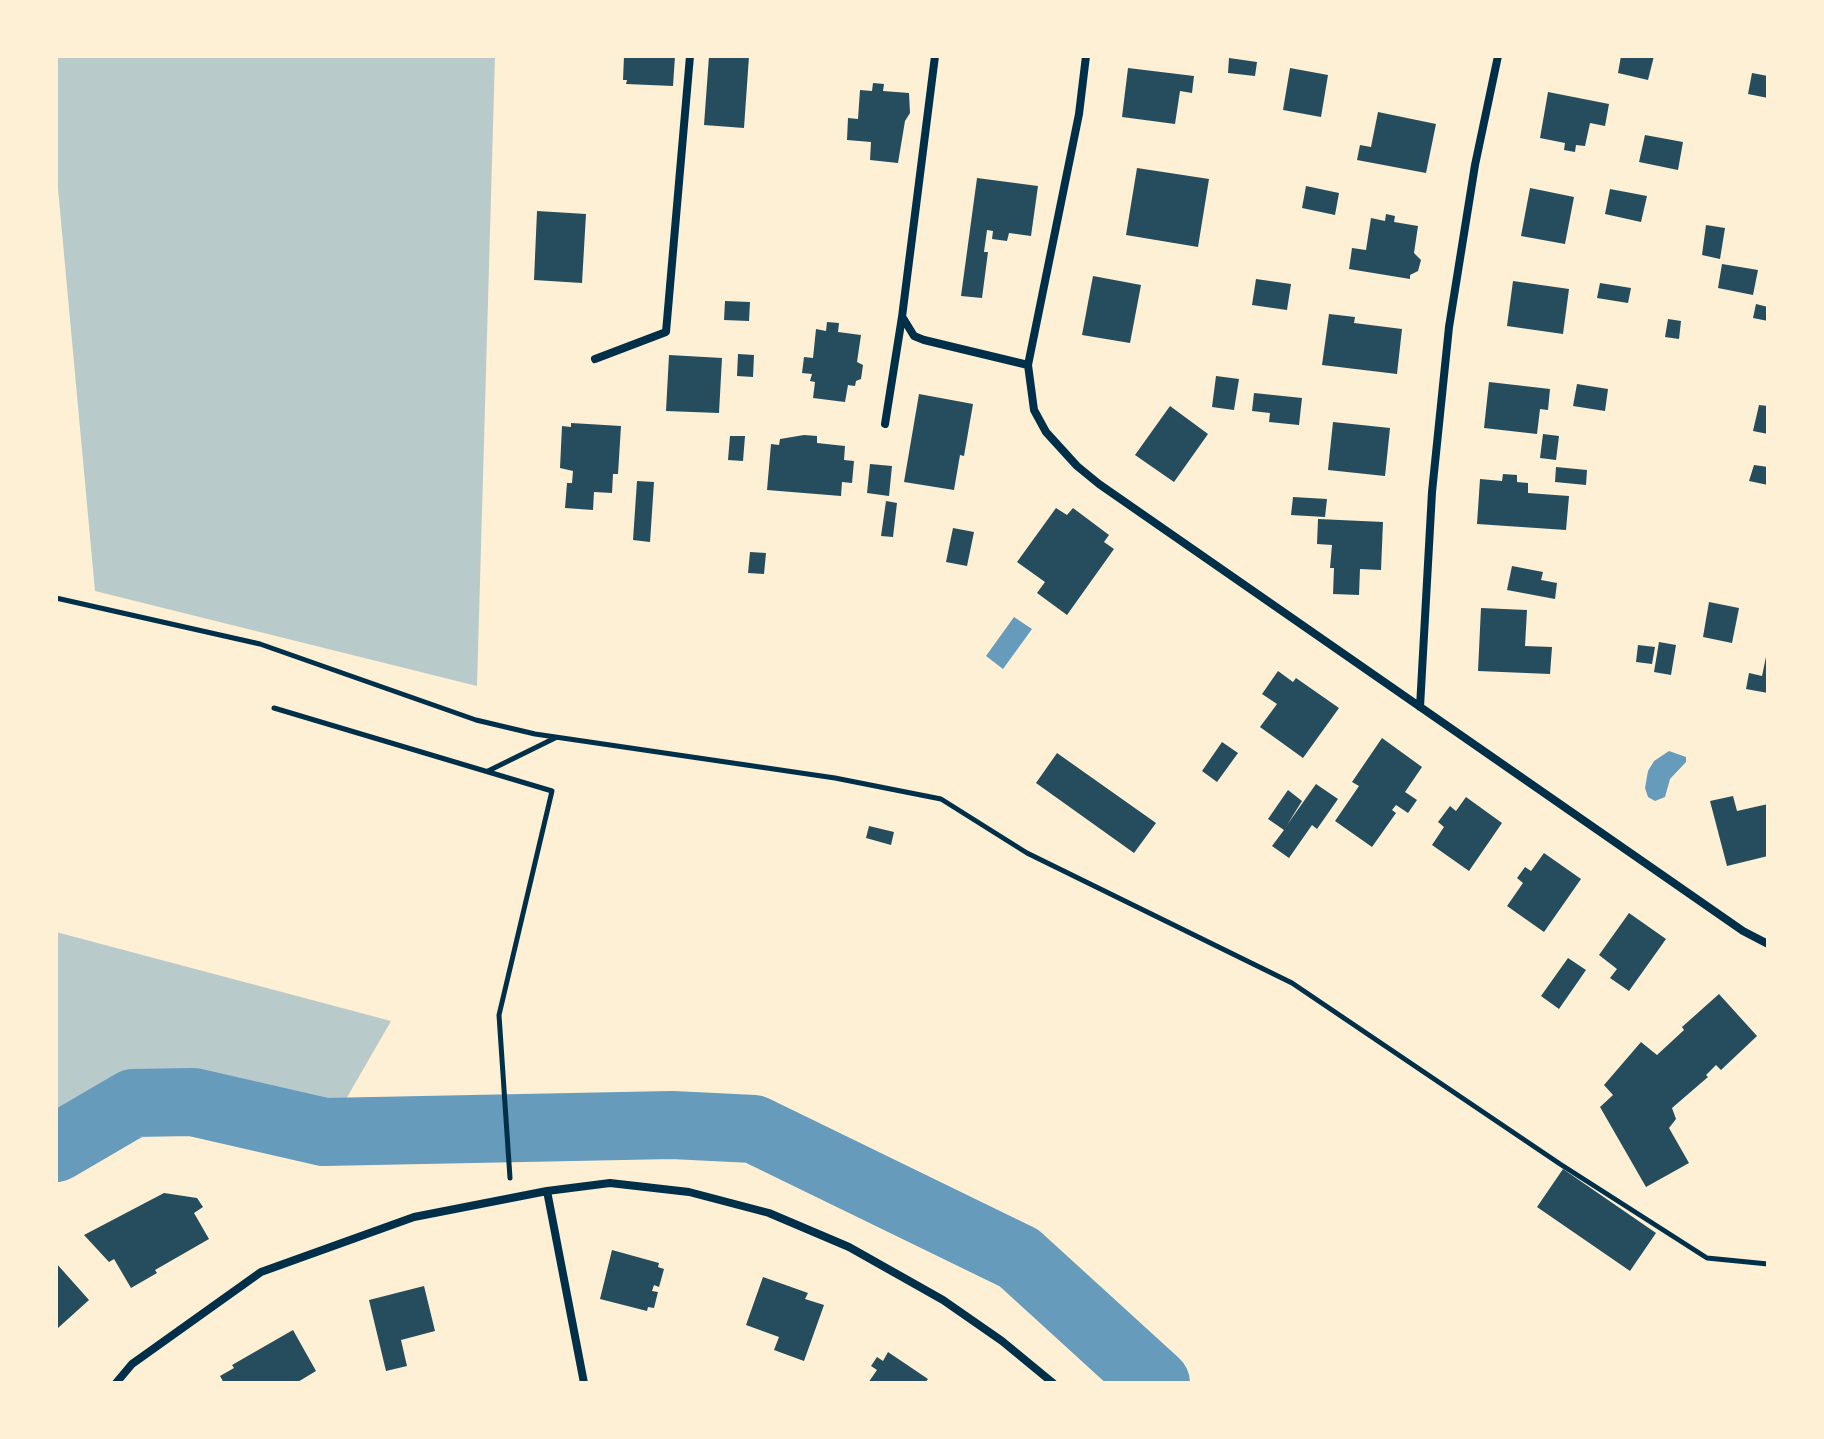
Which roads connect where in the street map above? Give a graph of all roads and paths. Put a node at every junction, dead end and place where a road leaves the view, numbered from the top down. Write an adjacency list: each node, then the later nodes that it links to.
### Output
1 (690, 56): 6 (street)
2 (935, 56): 5 (street)
3 (1086, 56): 7 (street)
4 (1498, 56): 10 (street)
5 (902, 317): 7 (street); 8 (street)
6 (595, 359)
7 (1028, 365): 10 (street)
8 (885, 424)
9 (56, 598): 12 (path)
10 (1420, 707): 14 (street)
11 (274, 708): 13 (path)
12 (556, 737): 13 (path); 17 (path)
13 (487, 771): 15 (path)
14 (1768, 944)
15 (508, 1153)
16 (547, 1191): 18 (street); 19 (street); 20 (street)
17 (1768, 1264)
18 (116, 1383)
19 (584, 1383)
20 (1053, 1383)

